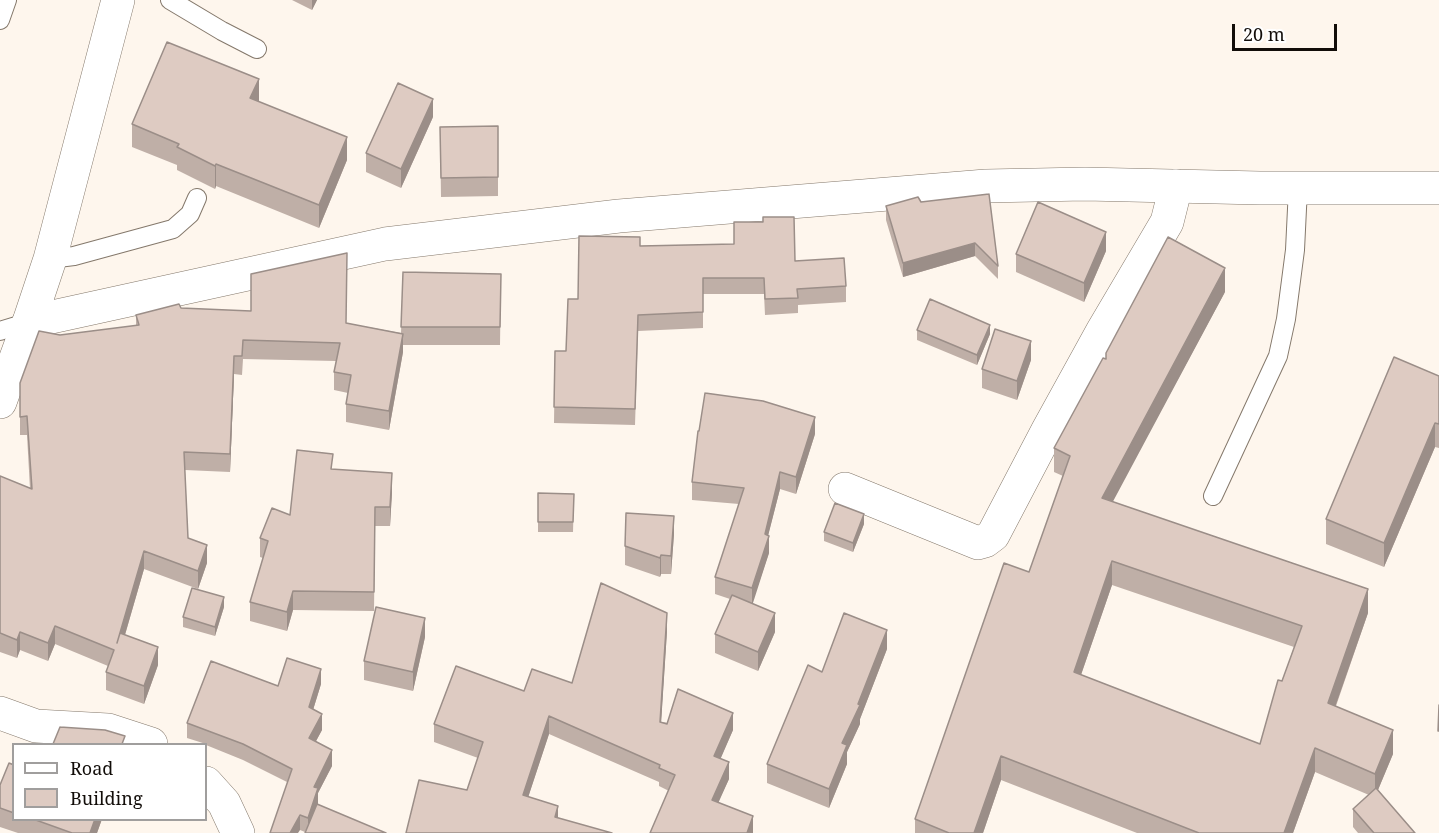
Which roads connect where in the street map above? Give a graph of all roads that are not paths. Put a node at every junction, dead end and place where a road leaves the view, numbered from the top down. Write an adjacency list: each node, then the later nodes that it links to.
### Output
1 (7, 0): 4 (lane)
2 (118, 0): 10 (street)
3 (171, 0): 5 (lane)
4 (0, 20)
5 (257, 49)
6 (1176, 186): 7 (street); 11 (street); 13 (street)
7 (1298, 188): 8 (street); 14 (lane)
8 (1439, 188)
9 (197, 198): 10 (lane)
10 (50, 259): 11 (street)
11 (14, 326): 12 (street)
12 (0, 402)
13 (845, 489)
14 (1213, 496)
15 (0, 713): 16 (street)
16 (148, 743)
17 (207, 784): 18 (street)
18 (238, 833)

